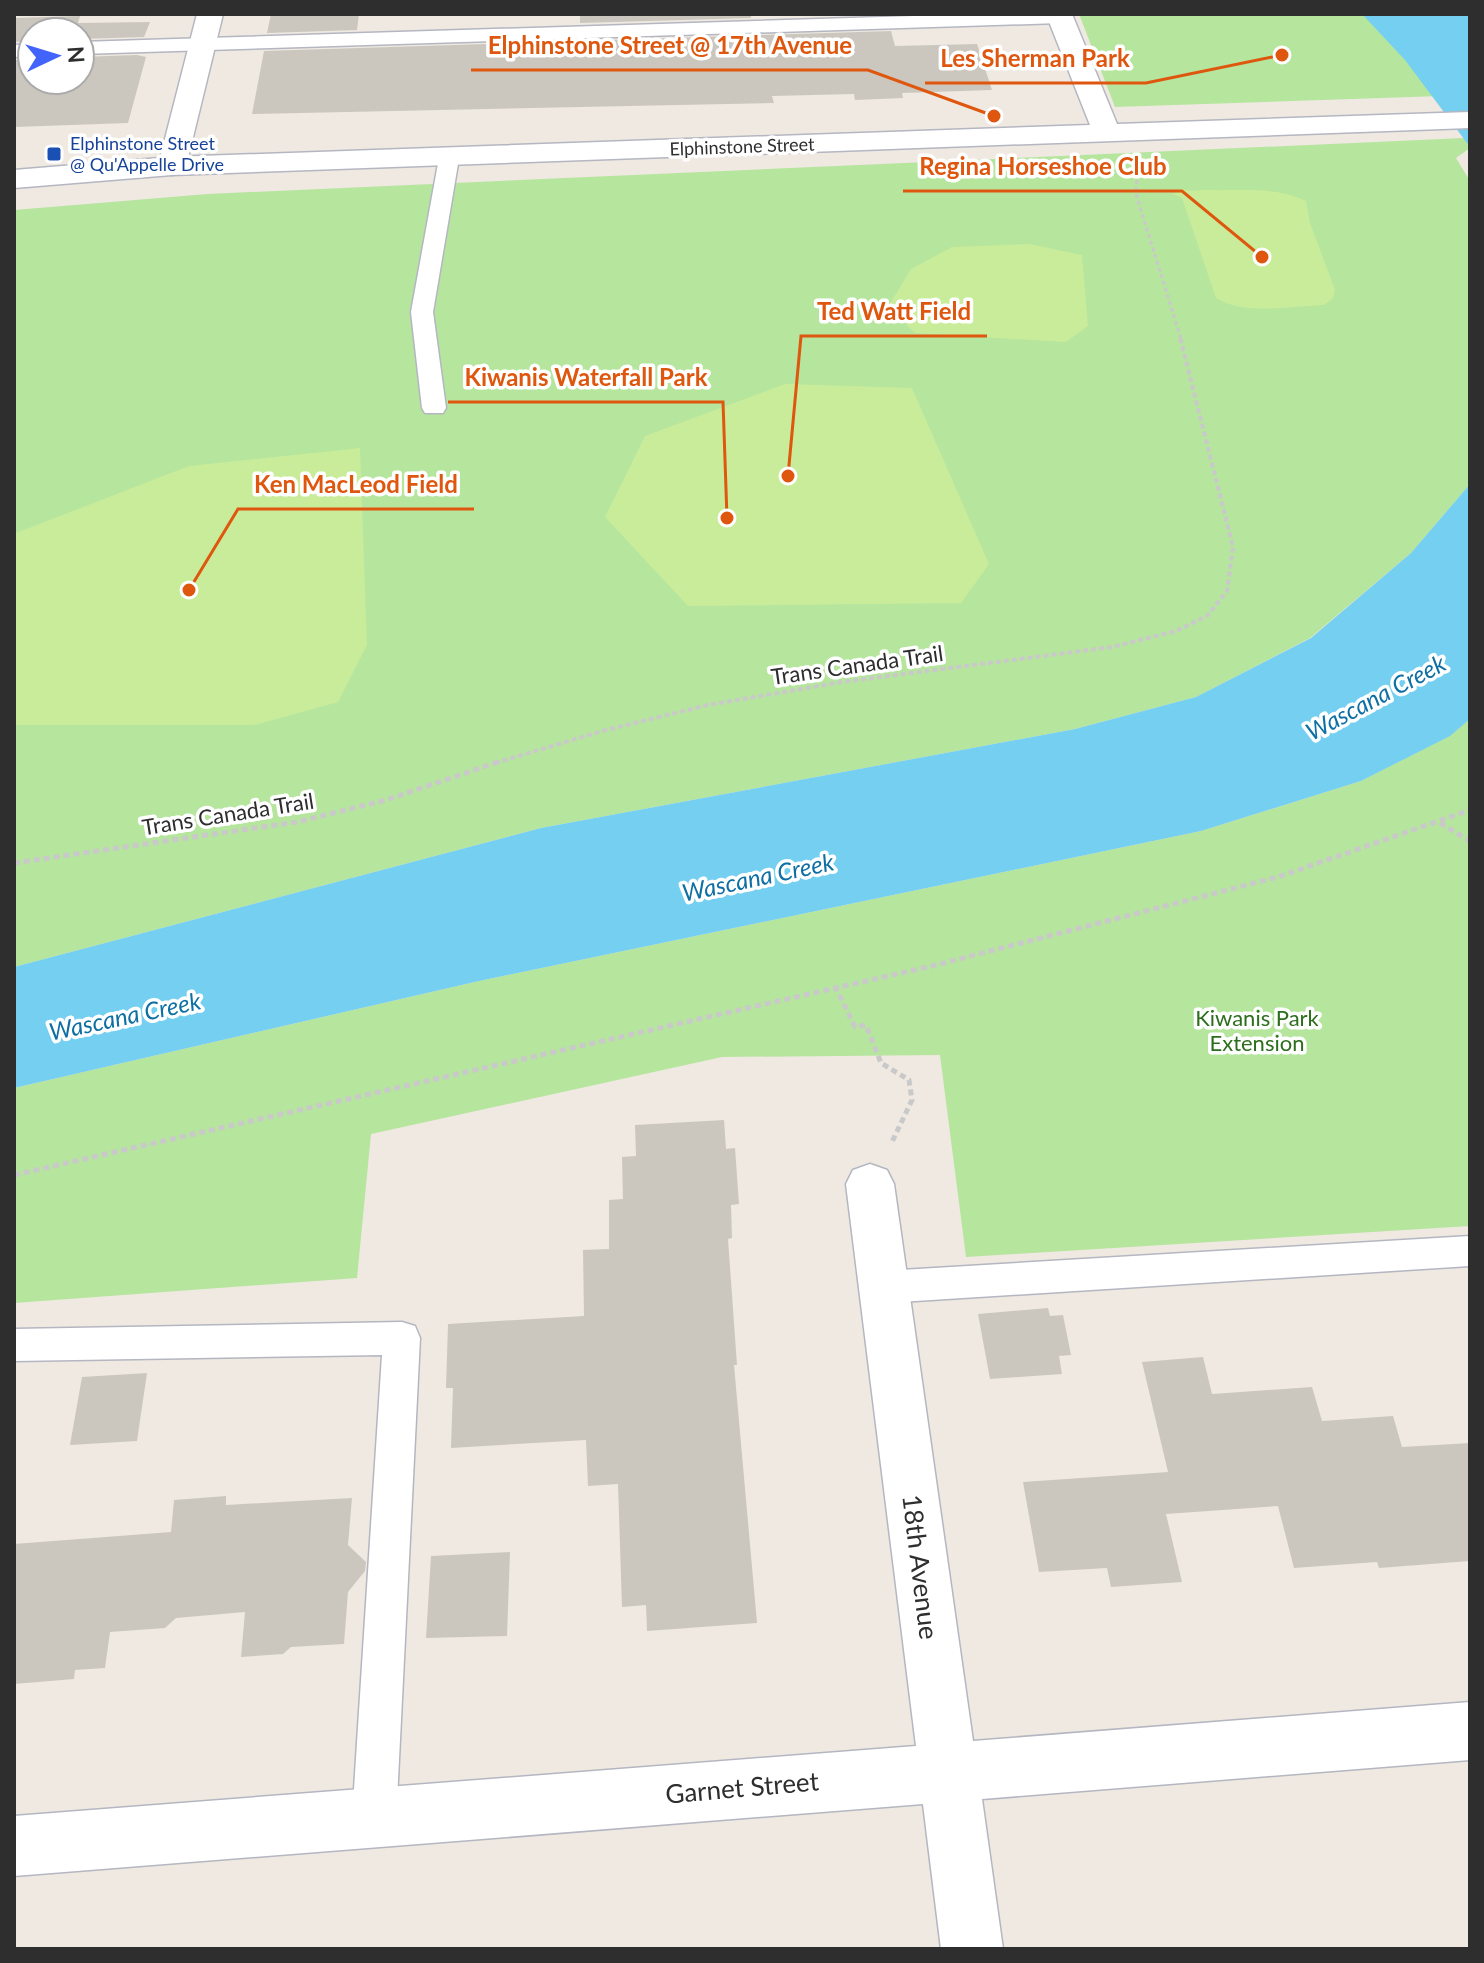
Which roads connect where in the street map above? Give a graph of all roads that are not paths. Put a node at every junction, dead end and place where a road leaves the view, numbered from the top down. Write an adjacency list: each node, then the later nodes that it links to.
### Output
1 (210, 14): 3 (street)
2 (1059, 16): 3 (lane); 6 (street)
3 (203, 44): 4 (lane); 8 (street)
4 (96, 47)
5 (1459, 120): 6 (street, Elphinstone Street)
6 (1107, 133): 7 (street, Elphinstone Street)
7 (449, 158): 8 (street, Elphinstone Street); 10 (lane)
8 (172, 166): 9 (street, Elphinstone Street)
9 (14, 179)
10 (434, 408)
11 (870, 1184): 13 (street, 18th Avenue)
12 (1470, 1251): 13 (lane)
13 (884, 1287): 16 (street, 18th Avenue)
14 (14, 1345): 17 (lane)
15 (1470, 1731): 16 (street, Garnet Street)
16 (946, 1771): 17 (street, Garnet Street); 19 (street, 18th Avenue)
17 (374, 1820): 18 (street, Garnet Street)
18 (14, 1846)
19 (972, 1949)

